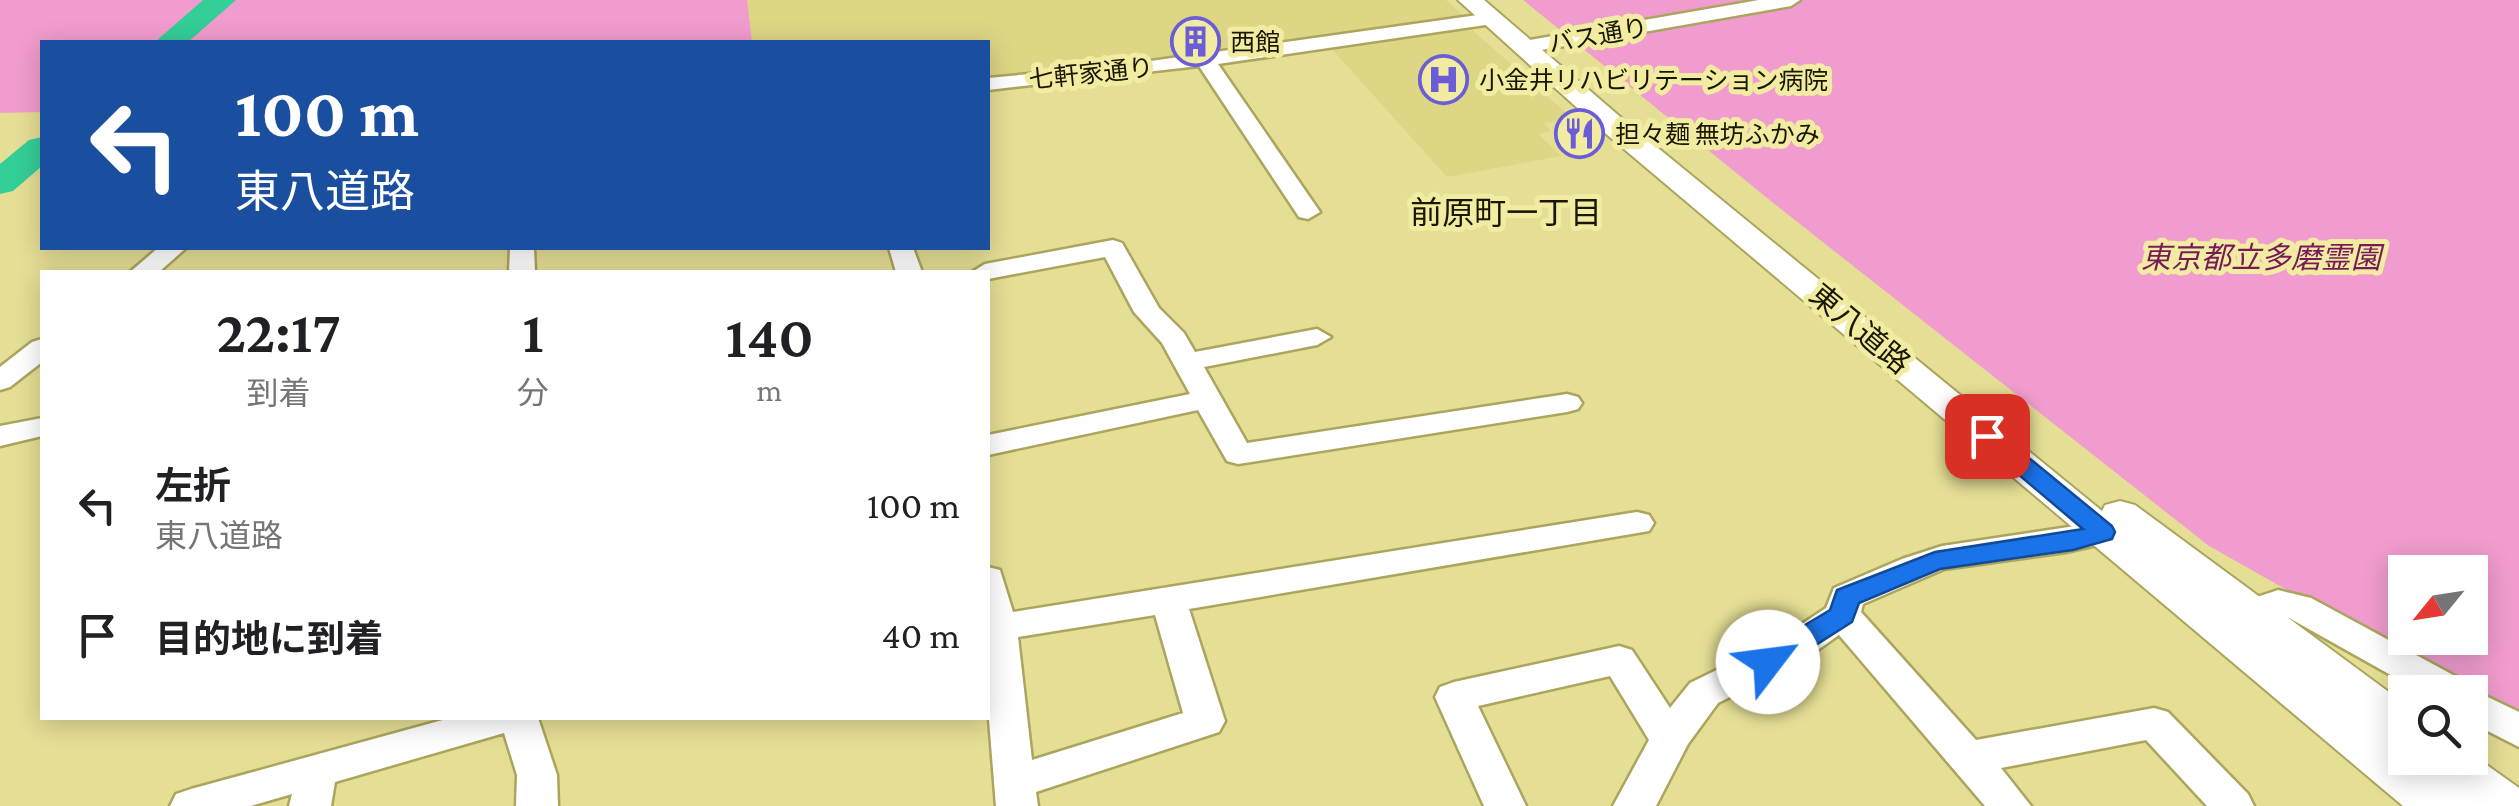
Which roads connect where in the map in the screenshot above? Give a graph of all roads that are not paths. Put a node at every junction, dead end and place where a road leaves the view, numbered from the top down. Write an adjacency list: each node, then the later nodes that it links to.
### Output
1 (1791, 0): 2 (street, バス通り)
2 (1503, 19): 3 (street, 七軒家通り); 19 (main road, 東八道路); 22 (main road, 東八道路)
3 (1205, 60): 4 (street, 七軒家通り); 5 (street)
4 (990, 84)
5 (1308, 212)
6 (170, 250): 7 (street)
7 (146, 270)
8 (990, 271): 11 (street)
9 (1317, 337): 11 (street)
10 (40, 350): 12 (street)
11 (1187, 362): 13 (street)
12 (0, 380)
13 (1208, 398): 14 (street); 17 (street)
14 (1567, 403)
15 (40, 427): 16 (street)
16 (0, 436)
17 (990, 445)
18 (1637, 522): 21 (street)
19 (2102, 532): 23 (street); 42 (main road, 東八道路)
20 (990, 599): 24 (street)
21 (1170, 602): 24 (street); 35 (street)
22 (2249, 613): 25 (street); 27 (main road, 東八道路)
23 (1842, 615): 31 (street); 32 (street)
24 (993, 629): 35 (street)
25 (2421, 675)
26 (2488, 713): 30 (street)
27 (2388, 718)
28 (499, 720): 34 (street)
29 (521, 720): 37 (street)
30 (2519, 731)
31 (1669, 740): 38 (street); 39 (street)
32 (1969, 758): 40 (street); 41 (street)
33 (2463, 775): 43 (main road)
34 (314, 788): 36 (street)
35 (1015, 794)
36 (191, 806)
37 (537, 806)
38 (1505, 806)
39 (1634, 806)
40 (2010, 806)
41 (2233, 806)
42 (2440, 806)
43 (2504, 806)

